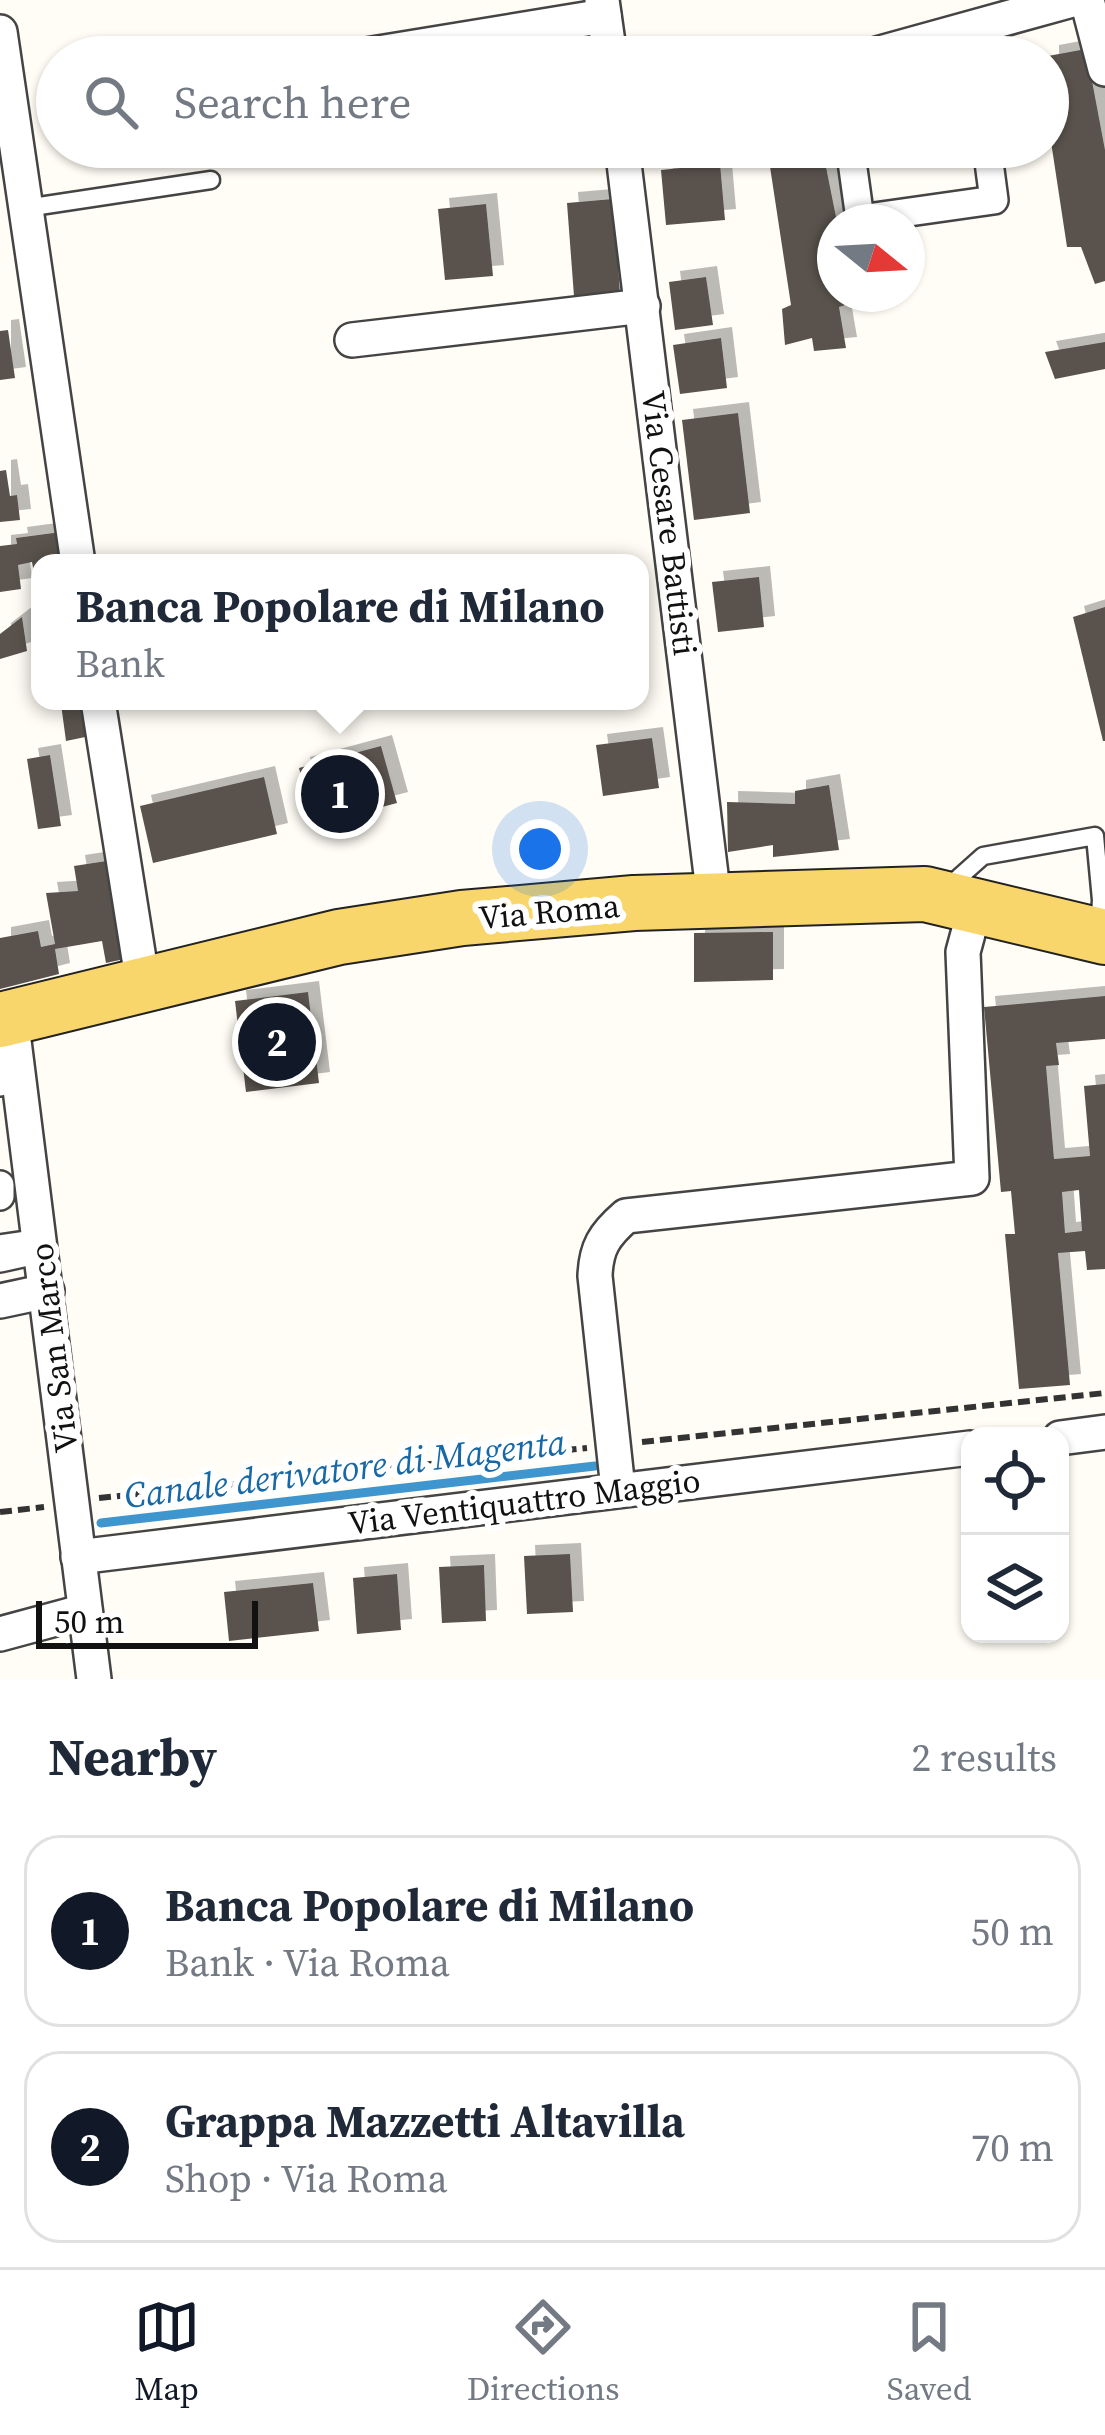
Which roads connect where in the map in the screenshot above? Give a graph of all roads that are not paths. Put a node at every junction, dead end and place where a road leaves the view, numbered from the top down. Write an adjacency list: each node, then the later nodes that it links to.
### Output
1 (1072, 0): 6 (street)
2 (1087, 0): 7 (street)
3 (603, 8): 5 (street)
4 (0, 32): 12 (street)
5 (461, 36)
6 (942, 36)
7 (1103, 52)
8 (625, 168): 13 (street, Via Cesare Battisti)
9 (853, 168): 10 (street)
10 (990, 168)
11 (211, 180): 12 (lane)
12 (26, 208): 15 (street)
13 (643, 306): 14 (street); 17 (street, Via Cesare Battisti)
14 (352, 340)
15 (77, 554)
16 (99, 710): 20 (street)
17 (714, 899): 18 (main road, Via Roma); 20 (main road, Via Roma)
18 (957, 900): 19 (main road, Via Roma); 19 (lane); 30 (street)
19 (1102, 936)
20 (143, 984): 21 (main road, Via Roma)
21 (4, 1035): 22 (street); 25 (street, Via San Marco)
22 (0, 1082)
23 (0, 1185): 24 (street)
24 (0, 1196)
25 (47, 1291): 26 (street); 31 (street, Via San Marco)
26 (0, 1301)
27 (1105, 1432): 28 (street)
28 (1069, 1437)
29 (961, 1449): 30 (street, Via Ventiquattro Maggio)
30 (618, 1489): 31 (street, Via Ventiquattro Maggio)
31 (77, 1557): 32 (street, Via San Marco)
32 (85, 1611): 33 (street); 34 (street, Via San Marco)
33 (0, 1634)
34 (94, 1679)

